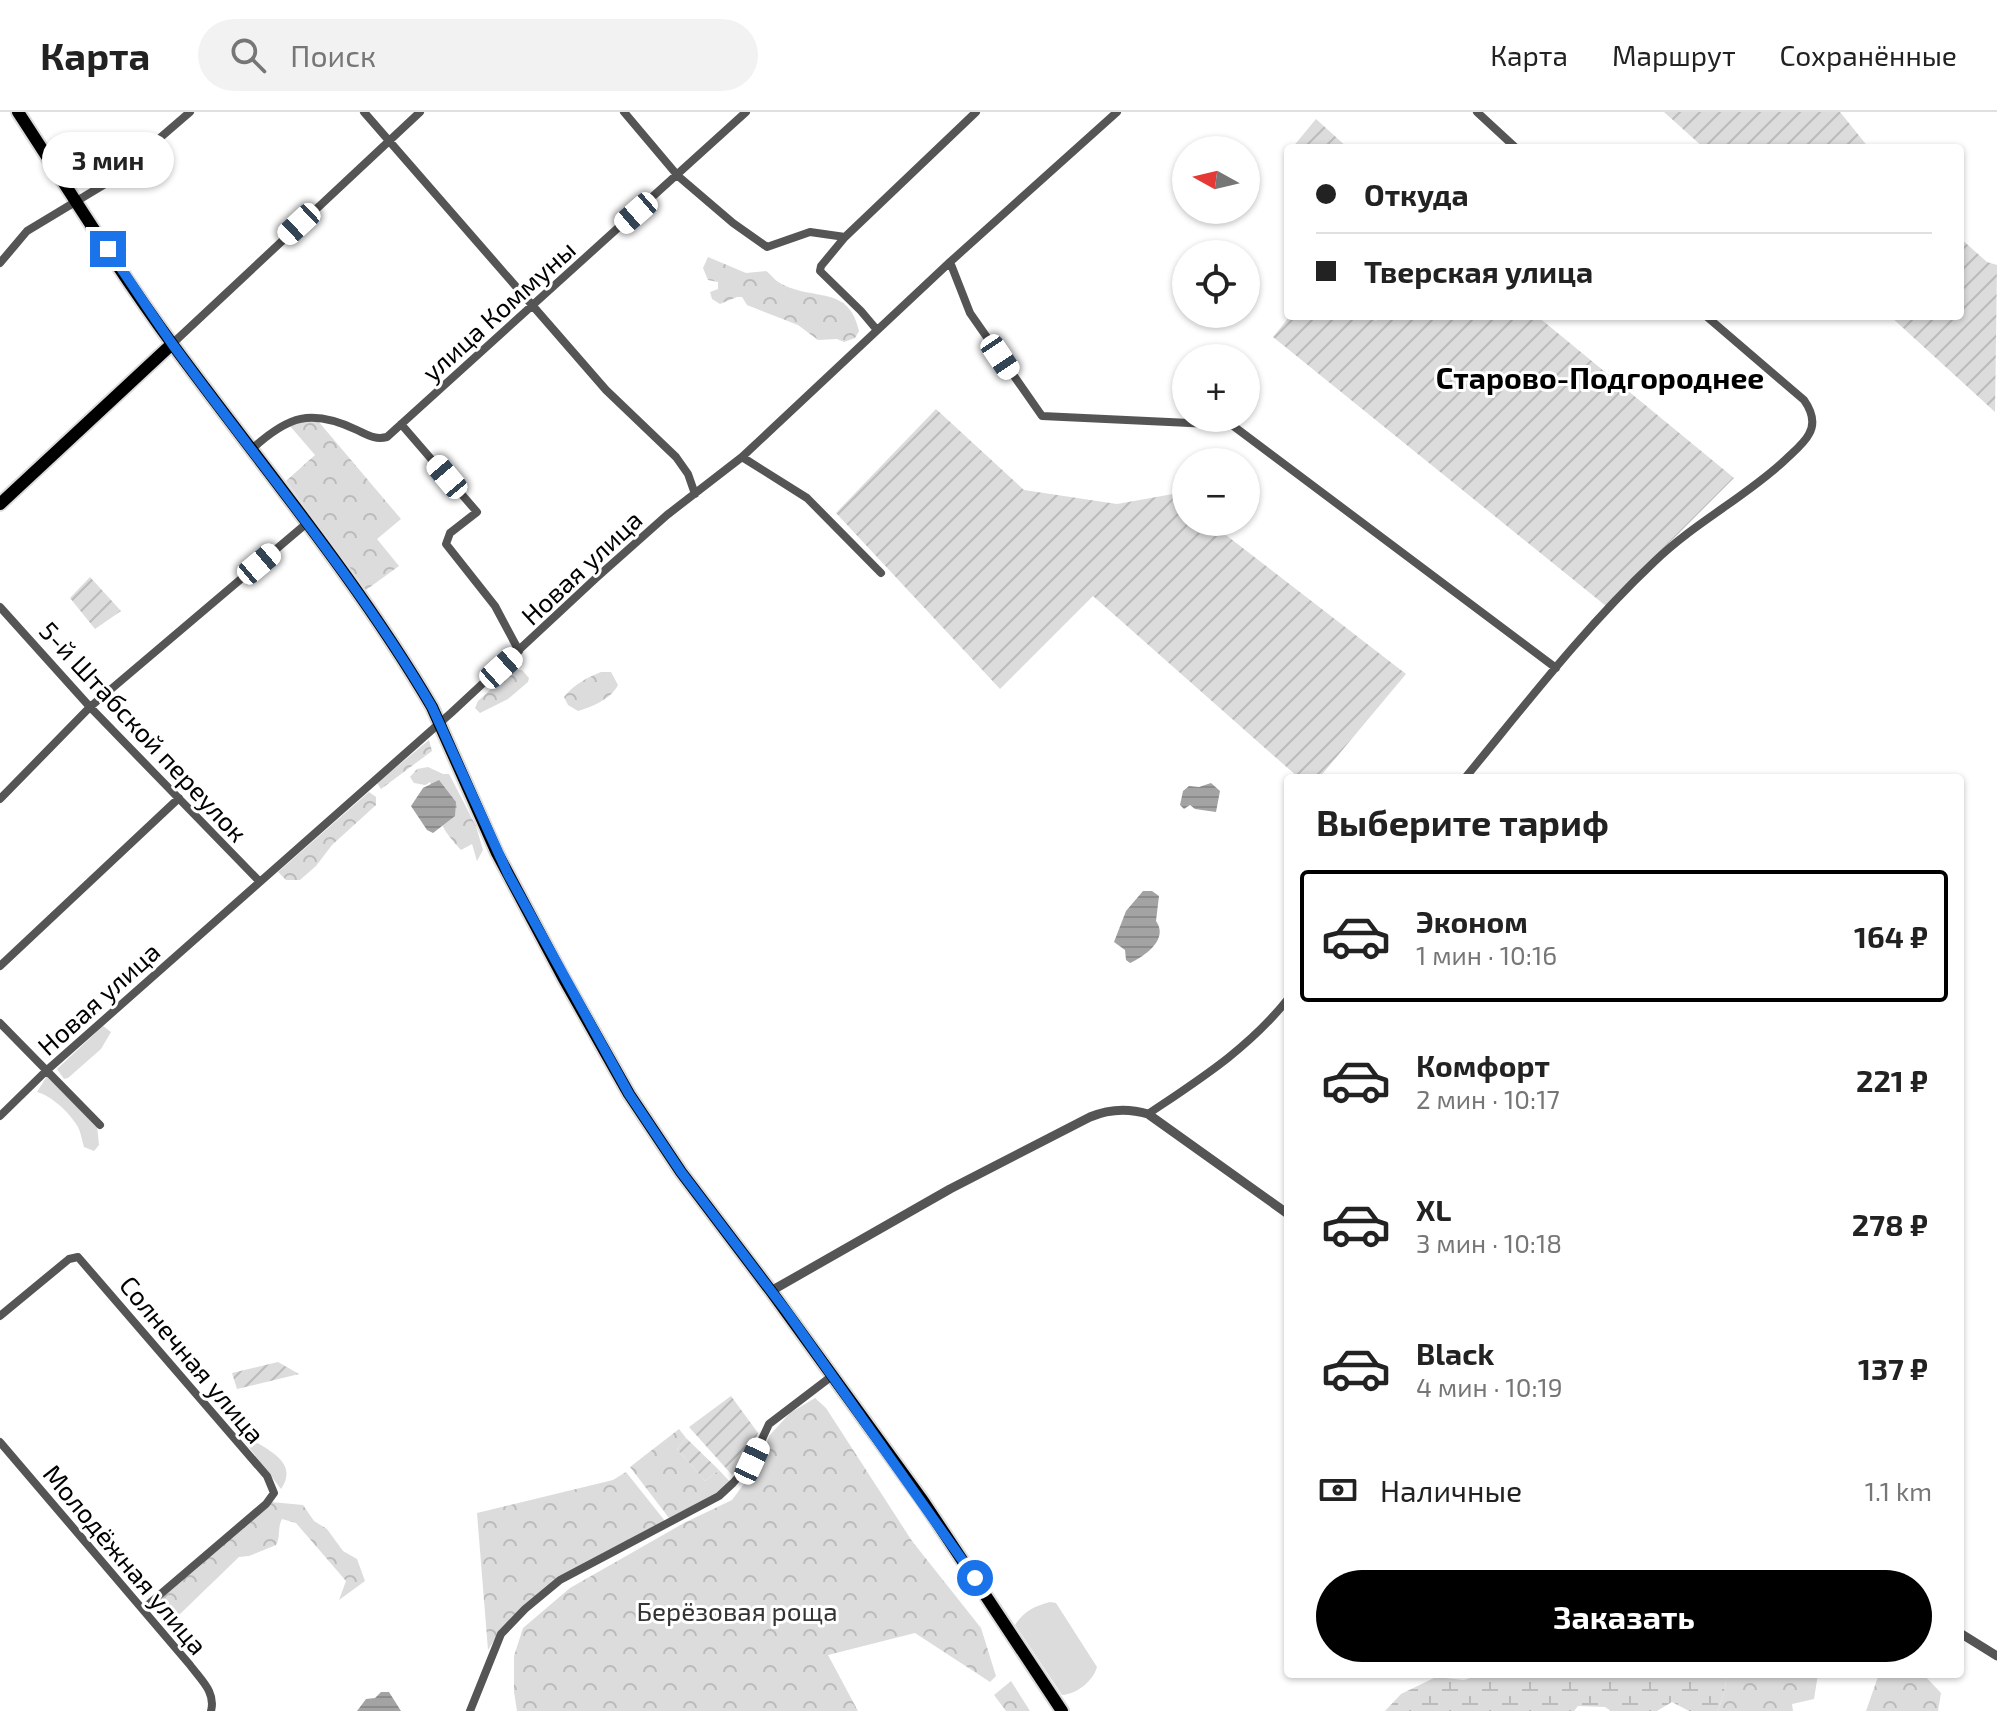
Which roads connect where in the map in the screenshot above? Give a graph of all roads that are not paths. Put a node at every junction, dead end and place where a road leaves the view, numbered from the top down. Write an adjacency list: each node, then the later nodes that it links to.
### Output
1 (18, 112): 13 (main road)
2 (190, 112): 13 (street)
3 (364, 112): 10 (street)
4 (420, 112): 10 (street)
5 (624, 112): 12 (street)
6 (746, 112): 12 (street, улица Коммуны)
7 (976, 112): 14 (street)
8 (1117, 112): 15 (street, Новая улица)
9 (1477, 112): 11 (street)
10 (387, 140): 17 (street); 20 (street)
11 (1512, 144)
12 (678, 176): 14 (street); 17 (street, улица Коммуны)
13 (76, 201): 16 (street); 20 (main road)
14 (845, 237): 19 (street)
15 (950, 262): 19 (street, Новая улица); 30 (street)
16 (0, 263)
17 (533, 304): 21 (street, улица Коммуны); 24 (street)
18 (1711, 320): 30 (street)
19 (877, 330): 23 (street, Новая улица)
20 (172, 344): 22 (main road); 25 (main road)
21 (401, 424): 22 (street, улица Коммуны); 29 (street)
22 (252, 449): 26 (main road)
23 (742, 457): 24 (street, Новая улица); 27 (street)
24 (695, 494): 29 (street, Новая улица)
25 (0, 504)
26 (307, 523): 31 (street); 32 (main road)
27 (881, 573)
28 (0, 607): 31 (street, 5-й Штабской переулок)
29 (519, 651): 32 (street, Новая улица)
30 (1556, 668): 33 (street)
31 (90, 707): 34 (street, 5-й Штабской переулок); 35 (street)
32 (440, 723): 36 (street, Новая улица); 45 (main road)
33 (1468, 774)
34 (179, 798): 36 (street, 5-й Штабской переулок); 37 (street)
35 (0, 799)
36 (260, 882): 40 (street, Новая улица)
37 (0, 966)
38 (1284, 1004): 41 (street)
39 (0, 1023): 40 (street)
40 (46, 1071): 42 (street, Новая улица); 43 (street)
41 (1148, 1114): 44 (street); 45 (street)
42 (0, 1116)
43 (100, 1125)
44 (1284, 1211)
45 (771, 1291): 47 (main road)
46 (0, 1316): 49 (street, Солнечная улица)
47 (832, 1376): 53 (street); 54 (main road)
48 (0, 1442): 49 (street, Молодёжная улица)
49 (143, 1609): 52 (street, Молодёжная улица)
50 (1964, 1635): 51 (street)
51 (1997, 1656)
52 (212, 1709)
53 (470, 1711)
54 (1062, 1711)

